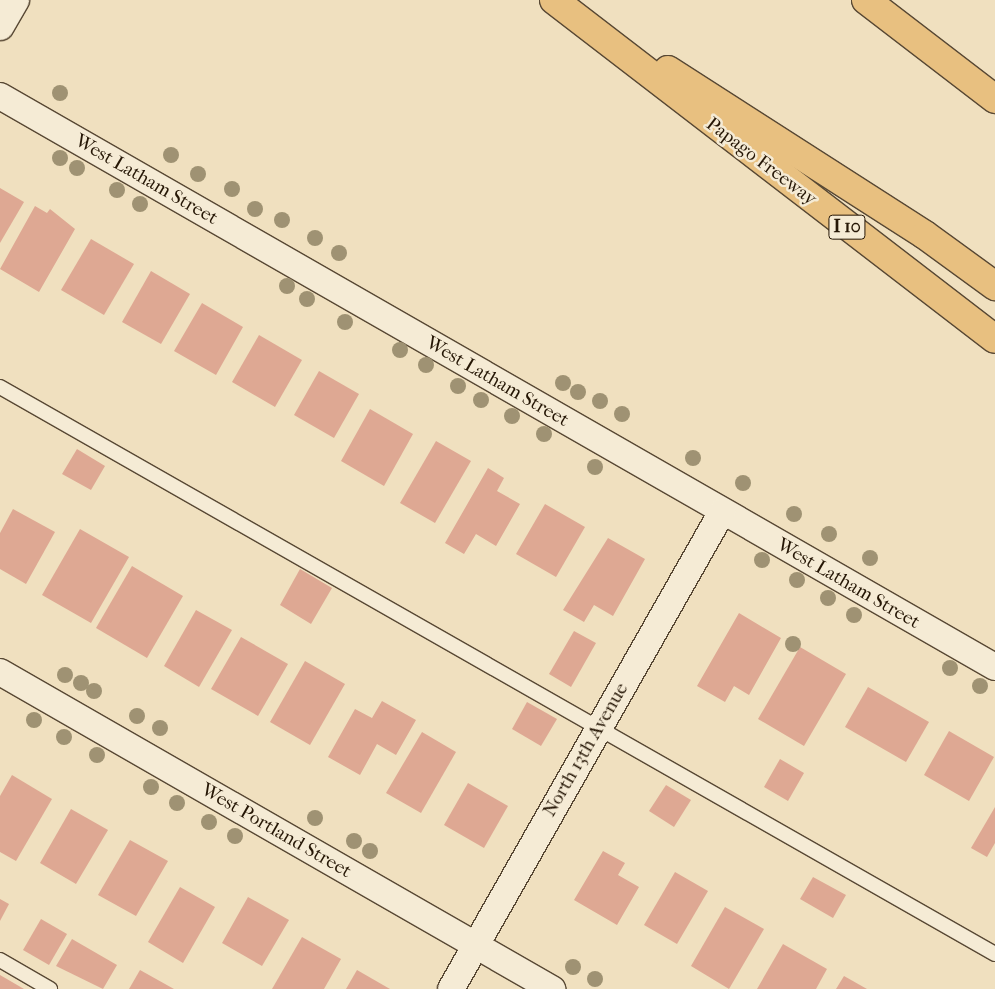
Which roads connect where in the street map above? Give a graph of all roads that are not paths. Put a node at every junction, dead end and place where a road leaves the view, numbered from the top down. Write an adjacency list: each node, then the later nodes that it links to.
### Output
1 (15, 0): 5 (street)
2 (554, 0): 9 (highway, Papago Freeway / I 10)
3 (560, 0): 8 (highway)
4 (866, 0): 7 (highway)
5 (0, 26)
6 (0, 96): 11 (street, West Latham Street)
7 (995, 99)
8 (995, 286)
9 (995, 339)
10 (0, 387): 14 (lane)
11 (722, 512): 12 (street, West Latham Street); 14 (street, North 13th Avenue)
12 (995, 667)
13 (0, 672): 15 (street, West Portland Street)
14 (599, 728): 15 (street, North 13th Avenue); 16 (lane)
15 (476, 945): 19 (street, North 13th Avenue); 20 (street, West Portland Street)
16 (995, 954)
17 (0, 960): 18 (lane)
18 (50, 989)
19 (451, 989)
20 (552, 989)

